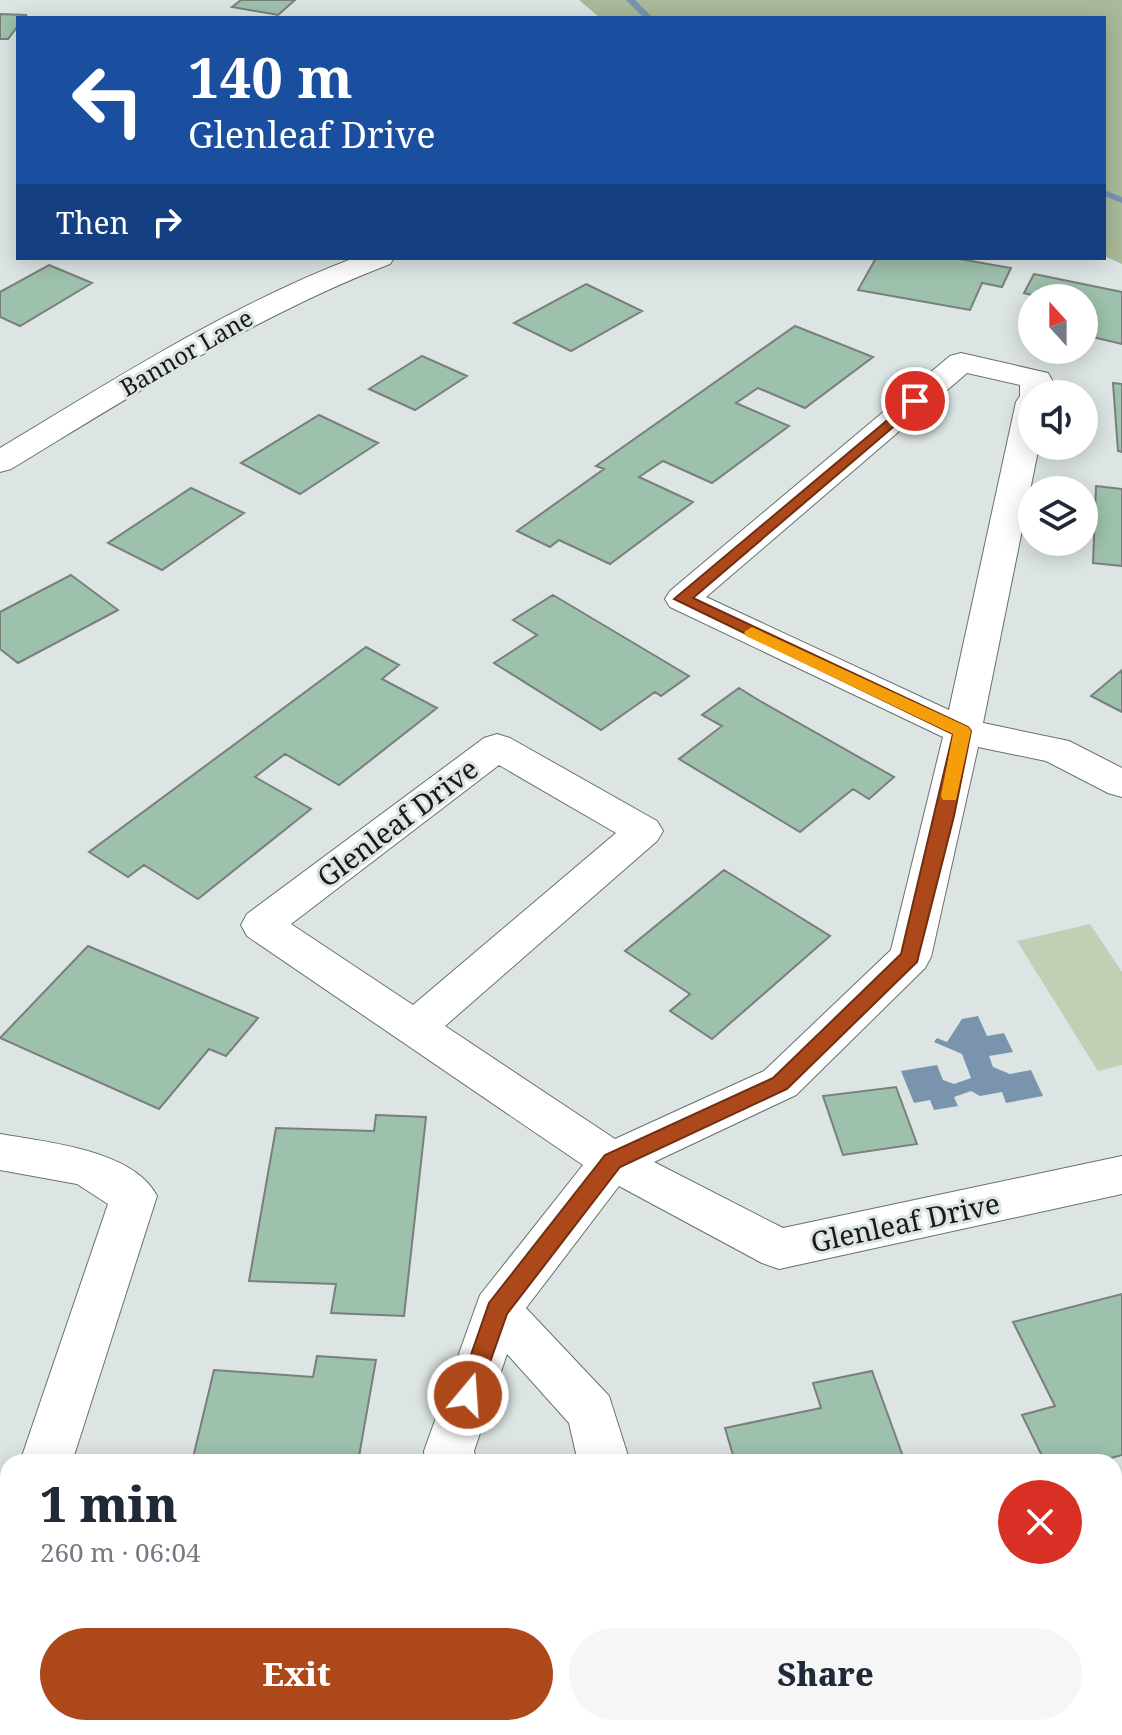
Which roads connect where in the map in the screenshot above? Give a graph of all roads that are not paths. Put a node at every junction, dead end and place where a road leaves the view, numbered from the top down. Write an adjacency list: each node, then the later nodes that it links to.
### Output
1 (374, 260): 4 (street, Bannor Lane)
2 (1037, 380): 5 (street)
3 (1020, 460): 5 (street)
4 (0, 462)
5 (962, 731): 6 (street); 9 (street)
6 (1122, 784)
7 (415, 1028): 7 (street, Glenleaf Drive); 9 (street, Glenleaf Drive)
8 (0, 1152): 12 (street)
9 (612, 1161): 10 (street, Glenleaf Drive); 11 (street)
10 (1122, 1175)
11 (497, 1310): 13 (street); 14 (street)
12 (49, 1454)
13 (450, 1454)
14 (602, 1454)

